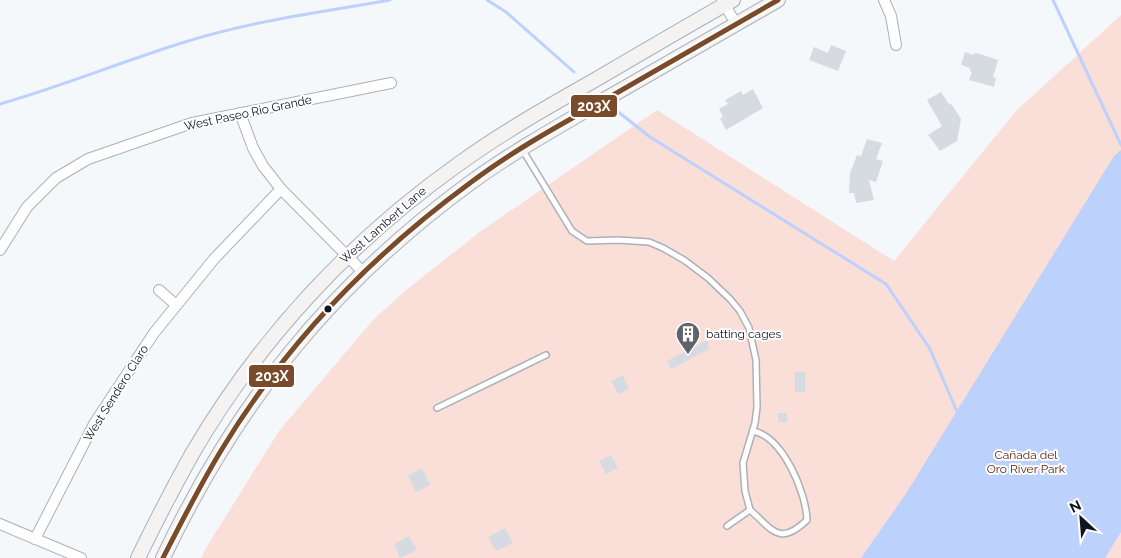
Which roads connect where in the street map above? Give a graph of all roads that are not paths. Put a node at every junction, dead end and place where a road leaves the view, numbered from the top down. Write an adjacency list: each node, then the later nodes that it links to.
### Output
1 (778, 0): 4 (main road, West Lambert Lane)
2 (884, 0): 5 (street)
3 (726, 2): 4 (street); 11 (main road, West Lambert Lane)
4 (736, 24): 8 (main road, West Lambert Lane)
5 (896, 45)
6 (391, 83): 7 (street, West Paseo Rio Grande)
7 (240, 113): 9 (street); 10 (street, West Paseo Rio Grande)
8 (522, 148): 12 (main road, West Lambert Lane); 17 (lane)
9 (281, 189): 11 (street); 14 (street, West Sendero Claro)
10 (0, 249)
11 (347, 256): 12 (street); 23 (main road, West Lambert Lane)
12 (363, 272): 24 (main road, West Lambert Lane)
13 (159, 290): 14 (street)
14 (176, 304): 21 (street, West Sendero Claro)
15 (546, 355): 16 (lane)
16 (437, 408)
17 (753, 431): 18 (lane); 18 (lane)
18 (750, 510): 20 (lane)
19 (0, 524): 21 (street)
20 (727, 526)
21 (35, 539): 22 (street)
22 (81, 558)
23 (138, 558)
24 (163, 558)

